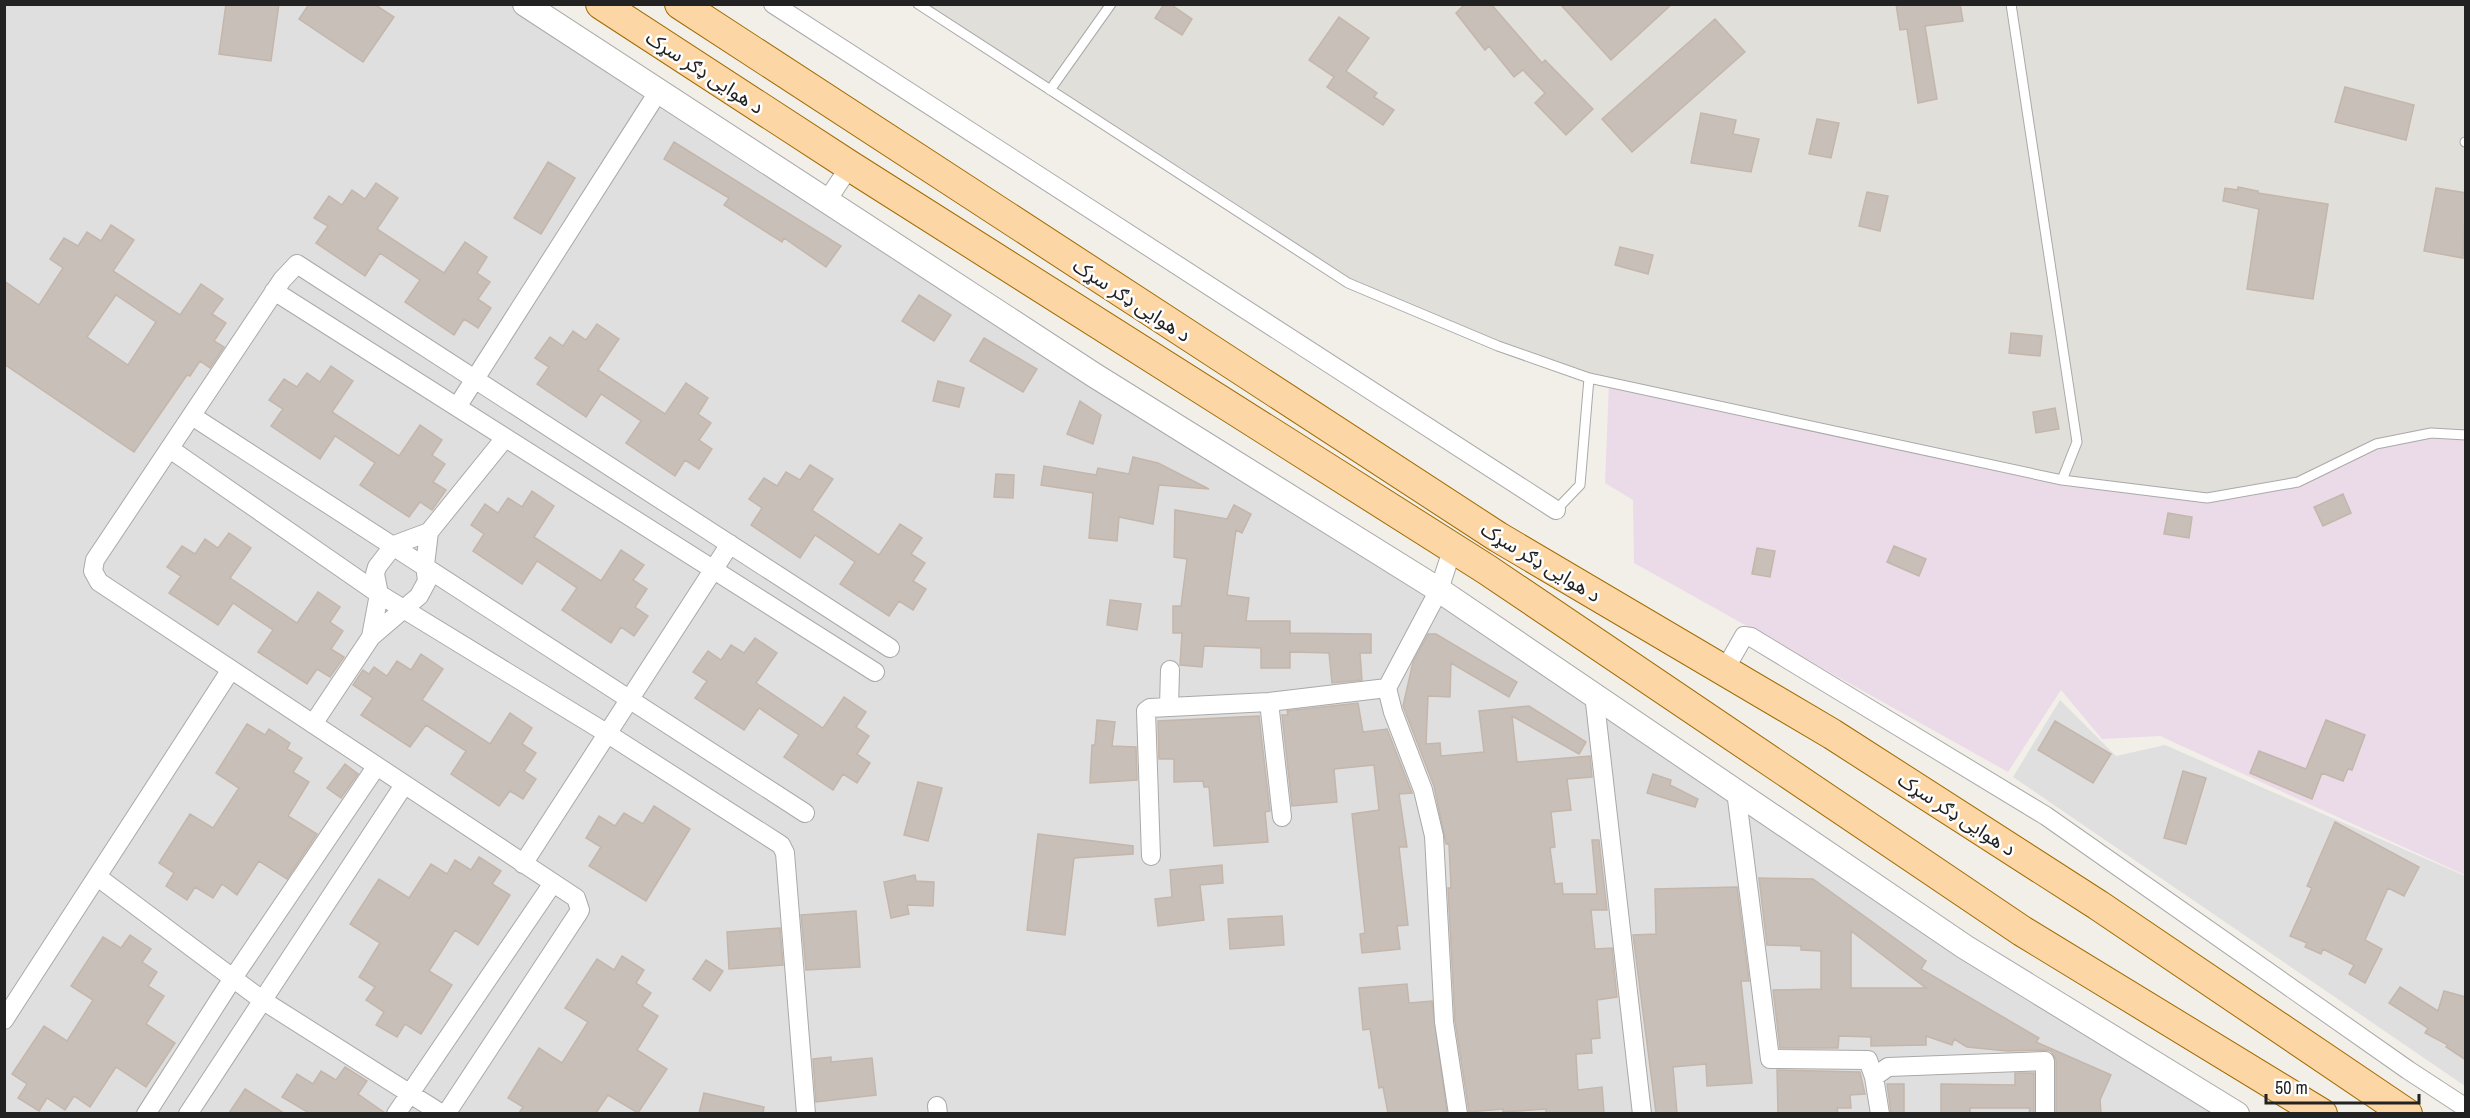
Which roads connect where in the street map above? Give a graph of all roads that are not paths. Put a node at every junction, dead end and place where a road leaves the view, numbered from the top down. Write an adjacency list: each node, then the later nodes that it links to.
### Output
1 (525, 4): 9 (street)
2 (601, 4): 10 (main road, د هوایی ډګر سړک)
3 (680, 4): 35 (main road, د هوایی ډګر سړک)
4 (773, 4): 21 (street)
5 (918, 4): 8 (lane)
6 (1111, 4): 8 (lane)
7 (2010, 4): 20 (lane)
8 (1050, 90): 14 (lane)
9 (658, 92): 11 (street); 13 (street)
10 (850, 166): 11 (street); 25 (main road, د هوایی ډګر سړک)
11 (826, 202): 28 (street)
12 (274, 291): 13 (street); 15 (street); 16 (street)
13 (475, 378): 15 (street); 23 (street)
14 (1589, 378): 20 (lane); 21 (lane)
15 (457, 407): 18 (street)
16 (192, 416): 19 (street); 24 (street)
17 (2466, 435): 20 (lane)
18 (505, 438): 22 (street); 27 (street)
19 (170, 449): 29 (street); 34 (street)
20 (2062, 480)
21 (1556, 510)
22 (429, 532): 24 (street); 26 (street)
23 (730, 544): 27 (street); 32 (street)
24 (394, 545): 26 (street); 29 (street)
25 (1453, 547): 28 (street); 69 (main road, د هوایی ډګر سړک)
26 (425, 565): 30 (street); 39 (street)
27 (713, 570): 36 (street); 39 (street)
28 (1439, 590): 37 (street); 38 (street)
29 (379, 594): 30 (street); 31 (street)
30 (405, 608): 31 (street); 43 (street)
31 (371, 637): 42 (street)
32 (890, 648)
33 (1170, 670): 41 (street)
34 (230, 671): 42 (street); 51 (street)
35 (1724, 671): 58 (street); 70 (main road, د هوایی ډګر سړک)
36 (875, 672)
37 (1387, 688): 40 (street); 64 (street)
38 (1594, 694): 46 (street); 65 (street)
39 (631, 699): 43 (street); 47 (street)
40 (1269, 702): 41 (street); 48 (street)
41 (1169, 707): 49 (street)
42 (313, 724): 44 (street)
43 (608, 734): 50 (street); 63 (street)
44 (376, 767): 45 (street); 53 (street)
45 (404, 785): 50 (street); 54 (street)
46 (1736, 791): 56 (street); 68 (street)
47 (805, 813)
48 (1282, 817)
49 (1151, 856)
50 (523, 864): 52 (street)
51 (99, 878): 53 (street); 55 (street)
52 (553, 883): 57 (street); 62 (street)
53 (233, 978): 54 (street); 59 (street)
54 (262, 1000): 57 (street); 60 (street)
55 (4, 1020)
56 (1874, 1077): 66 (street); 67 (street)
57 (409, 1093): 61 (street); 62 (street)
58 (2466, 1108)
59 (146, 1113)
60 (188, 1113)
61 (396, 1113)
62 (444, 1113)
63 (806, 1113)
64 (1458, 1113)
65 (1642, 1113)
66 (1880, 1113)
67 (2045, 1113)
68 (2237, 1113)
69 (2322, 1113)
70 (2407, 1113)

